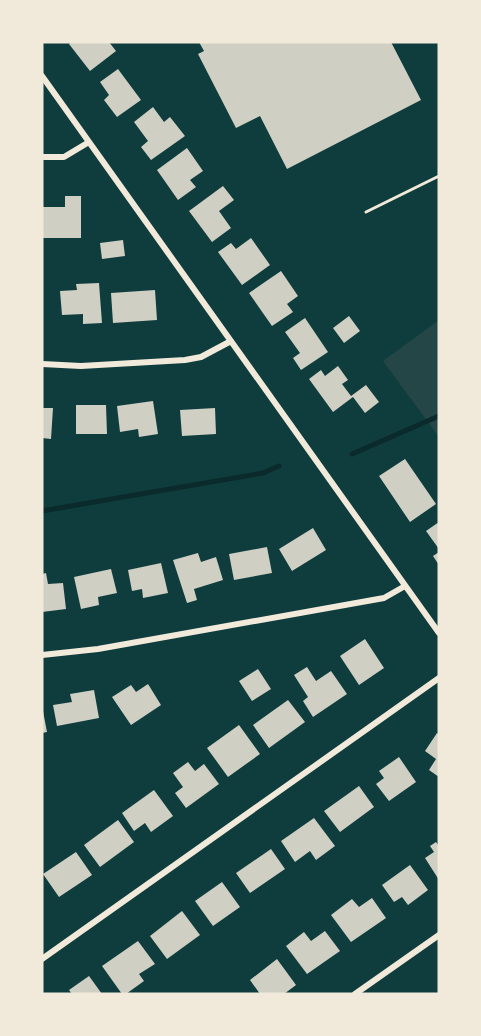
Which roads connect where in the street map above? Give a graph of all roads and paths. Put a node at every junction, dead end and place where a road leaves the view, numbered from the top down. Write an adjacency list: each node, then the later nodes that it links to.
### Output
1 (42, 76): 2 (street)
2 (89, 142): 3 (street); 6 (street)
3 (42, 157)
4 (439, 176): 5 (lane)
5 (366, 212)
6 (231, 341): 7 (street); 8 (street)
7 (42, 364)
8 (405, 586): 9 (street); 10 (street)
9 (439, 633)
10 (42, 655)
11 (439, 678): 13 (street)
12 (439, 935): 14 (street)
13 (42, 959)
14 (355, 994)

